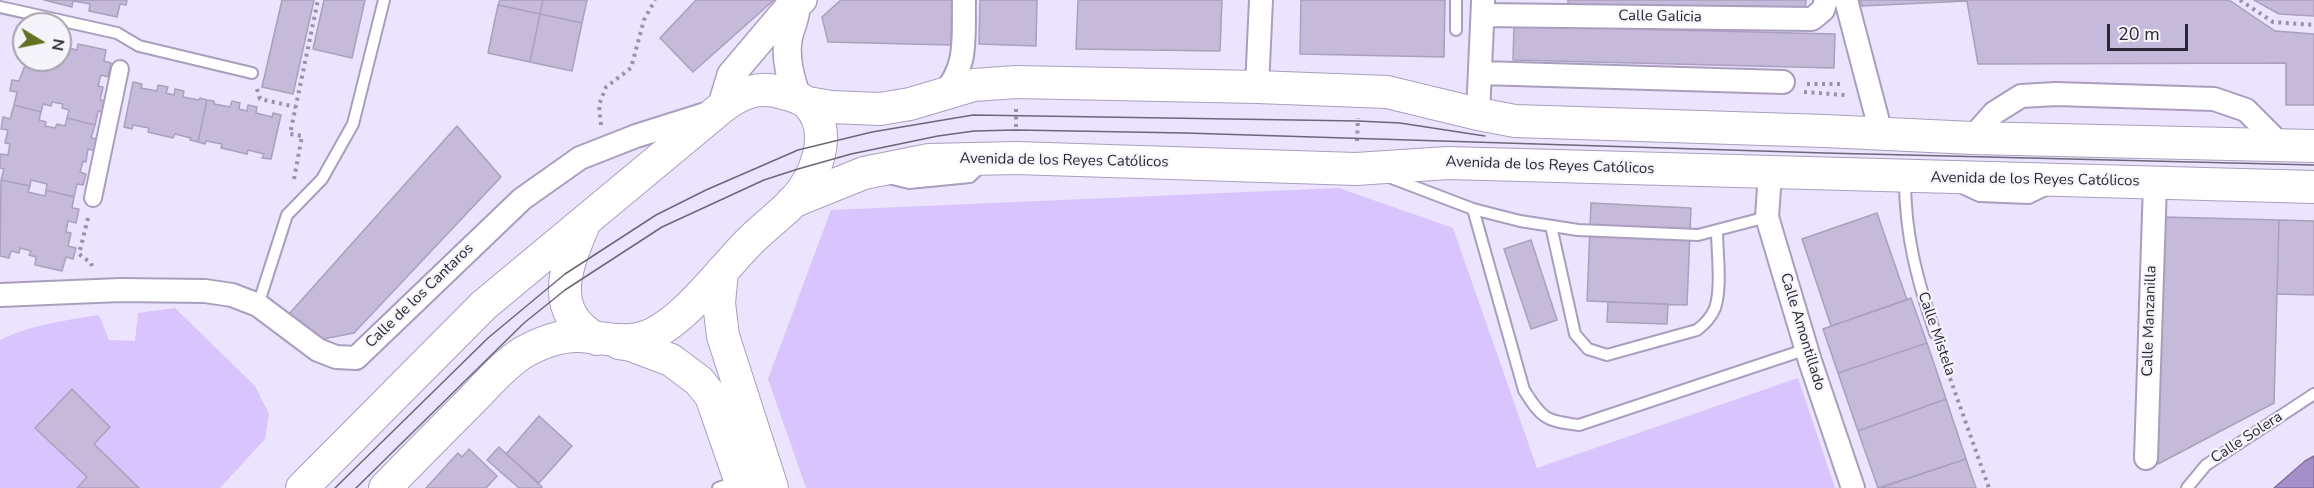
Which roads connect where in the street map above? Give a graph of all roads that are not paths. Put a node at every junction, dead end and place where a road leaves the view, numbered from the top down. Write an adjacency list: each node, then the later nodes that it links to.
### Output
1 (384, 0): 39 (lane)
2 (964, 0): 17 (street)
3 (1261, 0): 16 (street)
4 (1456, 0): 11 (lane)
5 (1827, 0): 10 (street, Calle Galicia)
6 (1846, 0): 21 (street)
7 (800, 3): 18 (street); 19 (street)
8 (0, 7): 13 (lane)
9 (1483, 7): 10 (street, Calle Galicia); 14 (street)
10 (1539, 8)
11 (1456, 30)
12 (120, 69): 30 (street)
13 (252, 73)
14 (1481, 73): 15 (street); 20 (street)
15 (1783, 82)
16 (1257, 87): 17 (main road); 20 (main road)
17 (942, 95): 18 (main road)
18 (802, 100): 19 (main road); 31 (main road)
19 (718, 109): 33 (main road); 39 (street, Calle de los Cantaros)
20 (1478, 114): 21 (main road)
21 (1881, 133): 22 (main road)
22 (1972, 138): 23 (main road); 23 (street)
23 (2282, 146): 24 (main road)
24 (2314, 146)
25 (1361, 169): 26 (main road, Avenida de los Reyes Católicos); 31 (main road, Avenida de los Reyes Católicos); 32 (lane)
26 (1770, 172): 27 (main road, Avenida de los Reyes Católicos); 34 (street, Calle Amontillado)
27 (1905, 176): 28 (main road, Avenida de los Reyes Católicos); 40 (lane, Calle Mistela)
28 (2155, 183): 29 (main road, Avenida de los Reyes Católicos); 44 (street, Calle Manzanilla)
29 (2314, 187)
30 (93, 198)
31 (792, 202): 37 (main road)
32 (1473, 209): 35 (lane); 42 (lane)
33 (587, 217): 41 (main road); 46 (main road)
34 (1767, 217): 36 (lane); 42 (street, Calle Amontillado)
35 (1551, 226): 36 (lane); 36 (lane)
36 (1717, 230)
37 (722, 271): 41 (main road); 48 (main road)
38 (0, 295): 39 (street, Calle de los Cantaros)
39 (258, 304)
40 (1935, 333)
41 (603, 340): 45 (main road); 47 (main road)
42 (1807, 350): 49 (street, Calle Amontillado)
43 (2314, 394): 50 (lane, Calle Solera)
44 (2146, 458)
45 (734, 485)
46 (302, 488)
47 (385, 488)
48 (772, 488)
49 (1853, 488)
50 (2187, 488)

